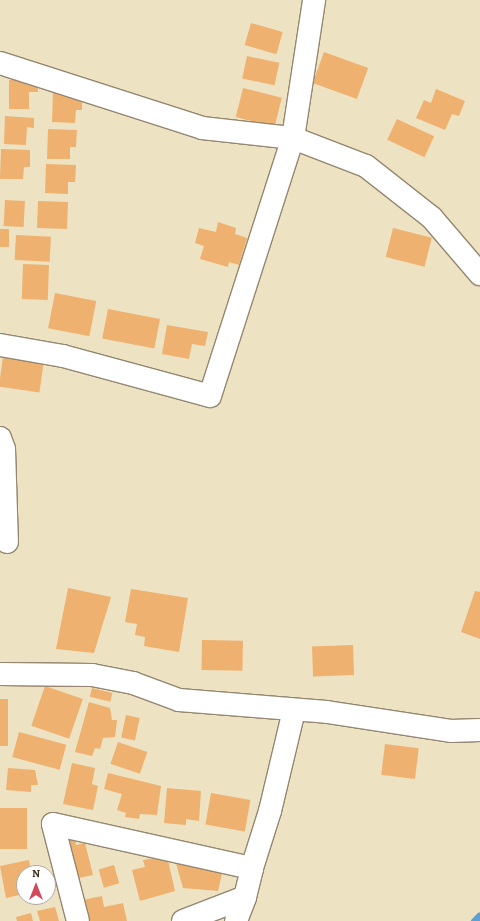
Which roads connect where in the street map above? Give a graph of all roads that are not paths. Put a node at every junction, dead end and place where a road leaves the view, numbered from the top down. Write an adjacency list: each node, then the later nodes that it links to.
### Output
1 (314, 0): 3 (street)
2 (0, 63): 3 (street)
3 (293, 138): 4 (street); 5 (street)
4 (480, 274)
5 (0, 345)
6 (0, 438): 7 (street)
7 (7, 542)
8 (0, 674): 9 (street)
9 (294, 710): 10 (street); 11 (street)
10 (480, 729)
11 (252, 868): 12 (street); 13 (street)
12 (245, 897): 14 (street); 15 (street)
13 (78, 921)
14 (183, 921)
15 (236, 921)

